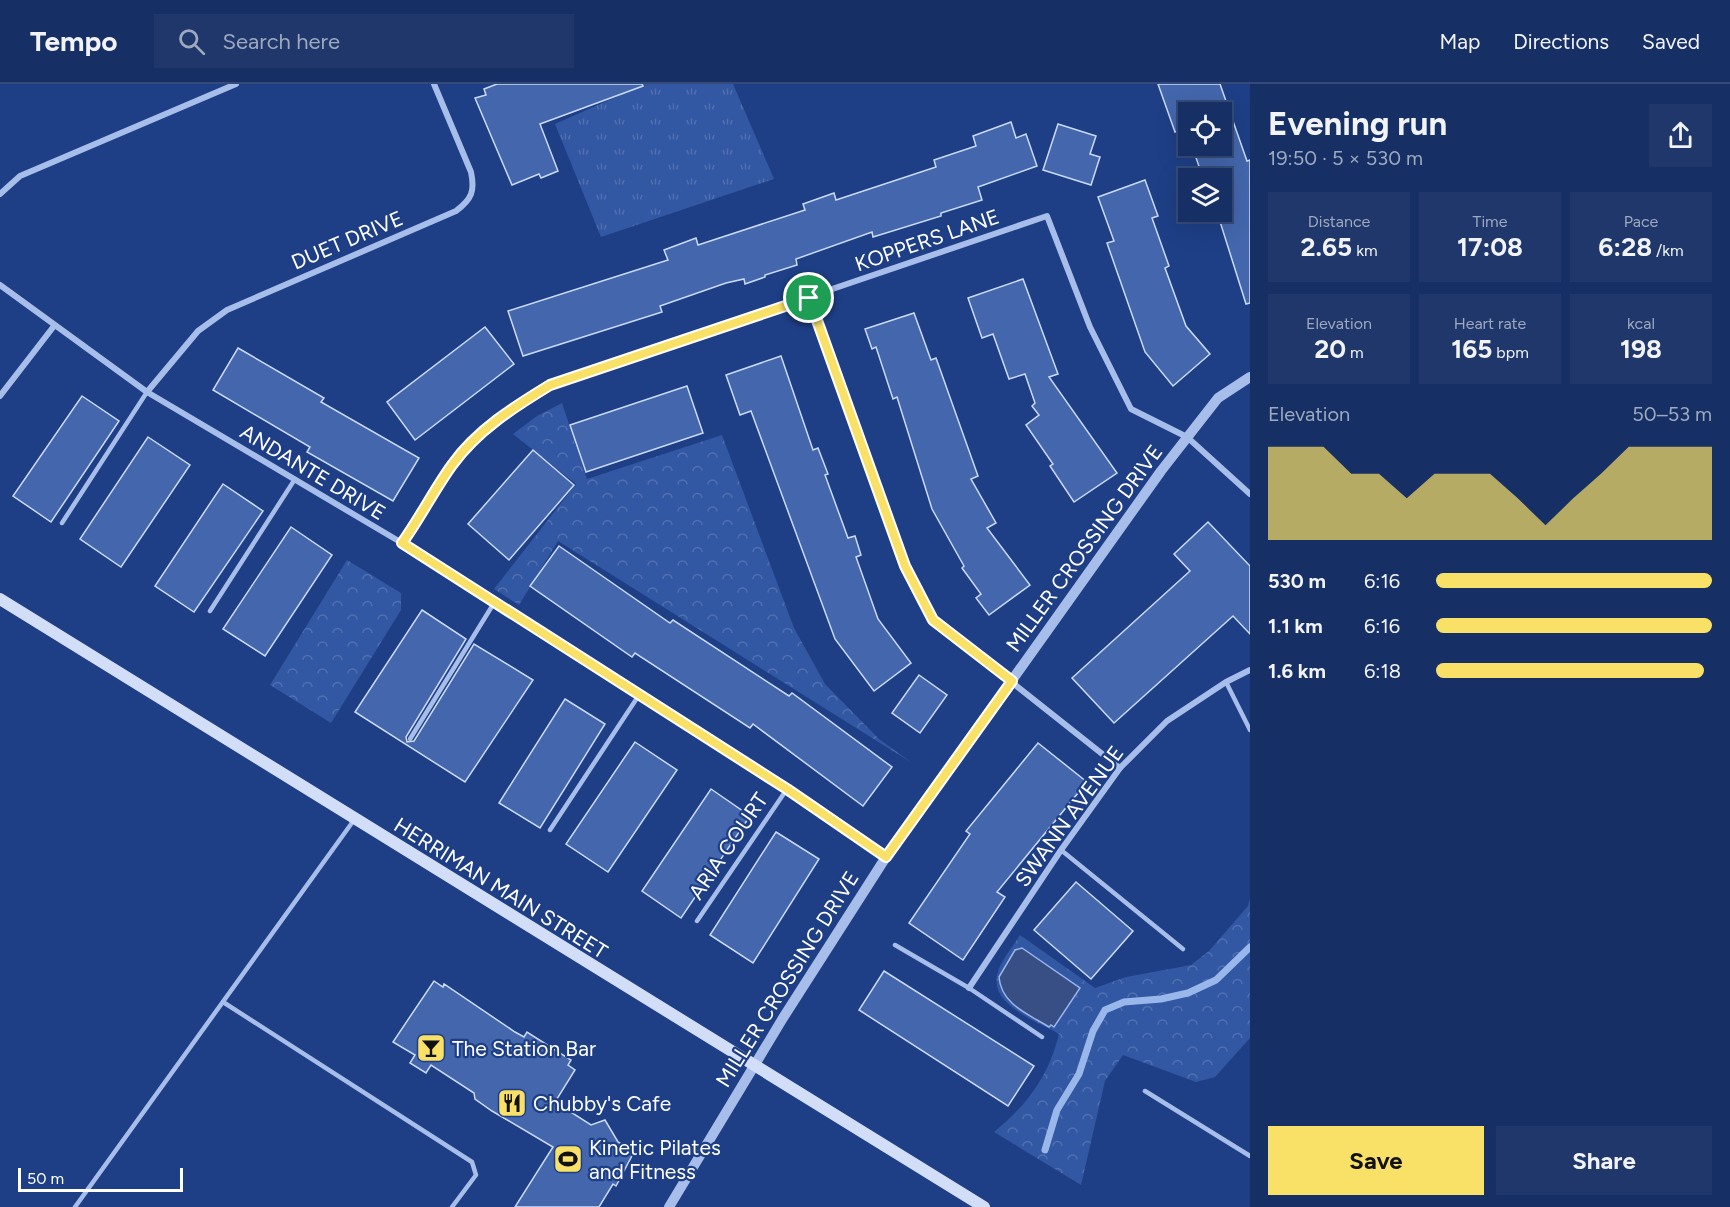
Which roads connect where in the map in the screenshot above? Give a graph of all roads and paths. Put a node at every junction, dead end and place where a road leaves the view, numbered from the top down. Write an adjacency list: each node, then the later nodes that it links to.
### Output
1 (236, 84): 3 (street)
2 (434, 84): 8 (street, DUET DRIVE)
3 (0, 194)
4 (0, 285): 6 (street, ANDANTE DRIVE)
5 (809, 298): 10 (street, KOPPERS LANE); 14 (street, KOPPERS LANE); 19 (street)
6 (54, 326): 8 (street, ANDANTE DRIVE); 9 (street)
7 (1250, 377): 10 (street, MILLER CROSSING DRIVE)
8 (147, 392): 11 (street, ANDANTE DRIVE); 13 (lane)
9 (0, 396)
10 (1187, 437): 12 (street, KOPPERS LANE); 19 (street, MILLER CROSSING DRIVE)
11 (295, 479): 14 (street, ANDANTE DRIVE); 17 (lane)
12 (1250, 494)
13 (62, 523)
14 (402, 543): 16 (street, ANDANTE DRIVE)
15 (0, 599): 26 (main road, HERRIMAN MAIN STREET)
16 (494, 603): 21 (street, ANDANTE DRIVE); 23 (lane)
17 (210, 611)
18 (1250, 670): 20 (street, SWANN AVENUE)
19 (1012, 681): 24 (street); 29 (street, MILLER CROSSING DRIVE)
20 (1226, 682): 22 (lane); 24 (street, SWANN AVENUE)
21 (639, 695): 25 (street, ANDANTE DRIVE); 27 (lane)
22 (1250, 730)
23 (410, 739)
24 (1120, 768): 28 (street, SWANN AVENUE)
25 (787, 789): 29 (street, ANDANTE DRIVE); 30 (lane, ARIA COURT)
26 (354, 820): 34 (lane); 36 (main road, HERRIMAN MAIN STREET)
27 (550, 830)
28 (1061, 850): 32 (lane); 33 (street, SWANN AVENUE)
29 (886, 857): 36 (street, MILLER CROSSING DRIVE)
30 (697, 921)
31 (895, 945): 33 (lane)
32 (1183, 949)
33 (969, 988): 35 (lane)
34 (223, 1002): 39 (lane); 40 (lane)
35 (1042, 1037)
36 (754, 1067): 41 (street, MILLER CROSSING DRIVE); 42 (main road, HERRIMAN MAIN STREET)
37 (1145, 1091): 38 (lane)
38 (1250, 1156)
39 (75, 1207)
40 (452, 1207)
41 (669, 1207)
42 (984, 1207)

